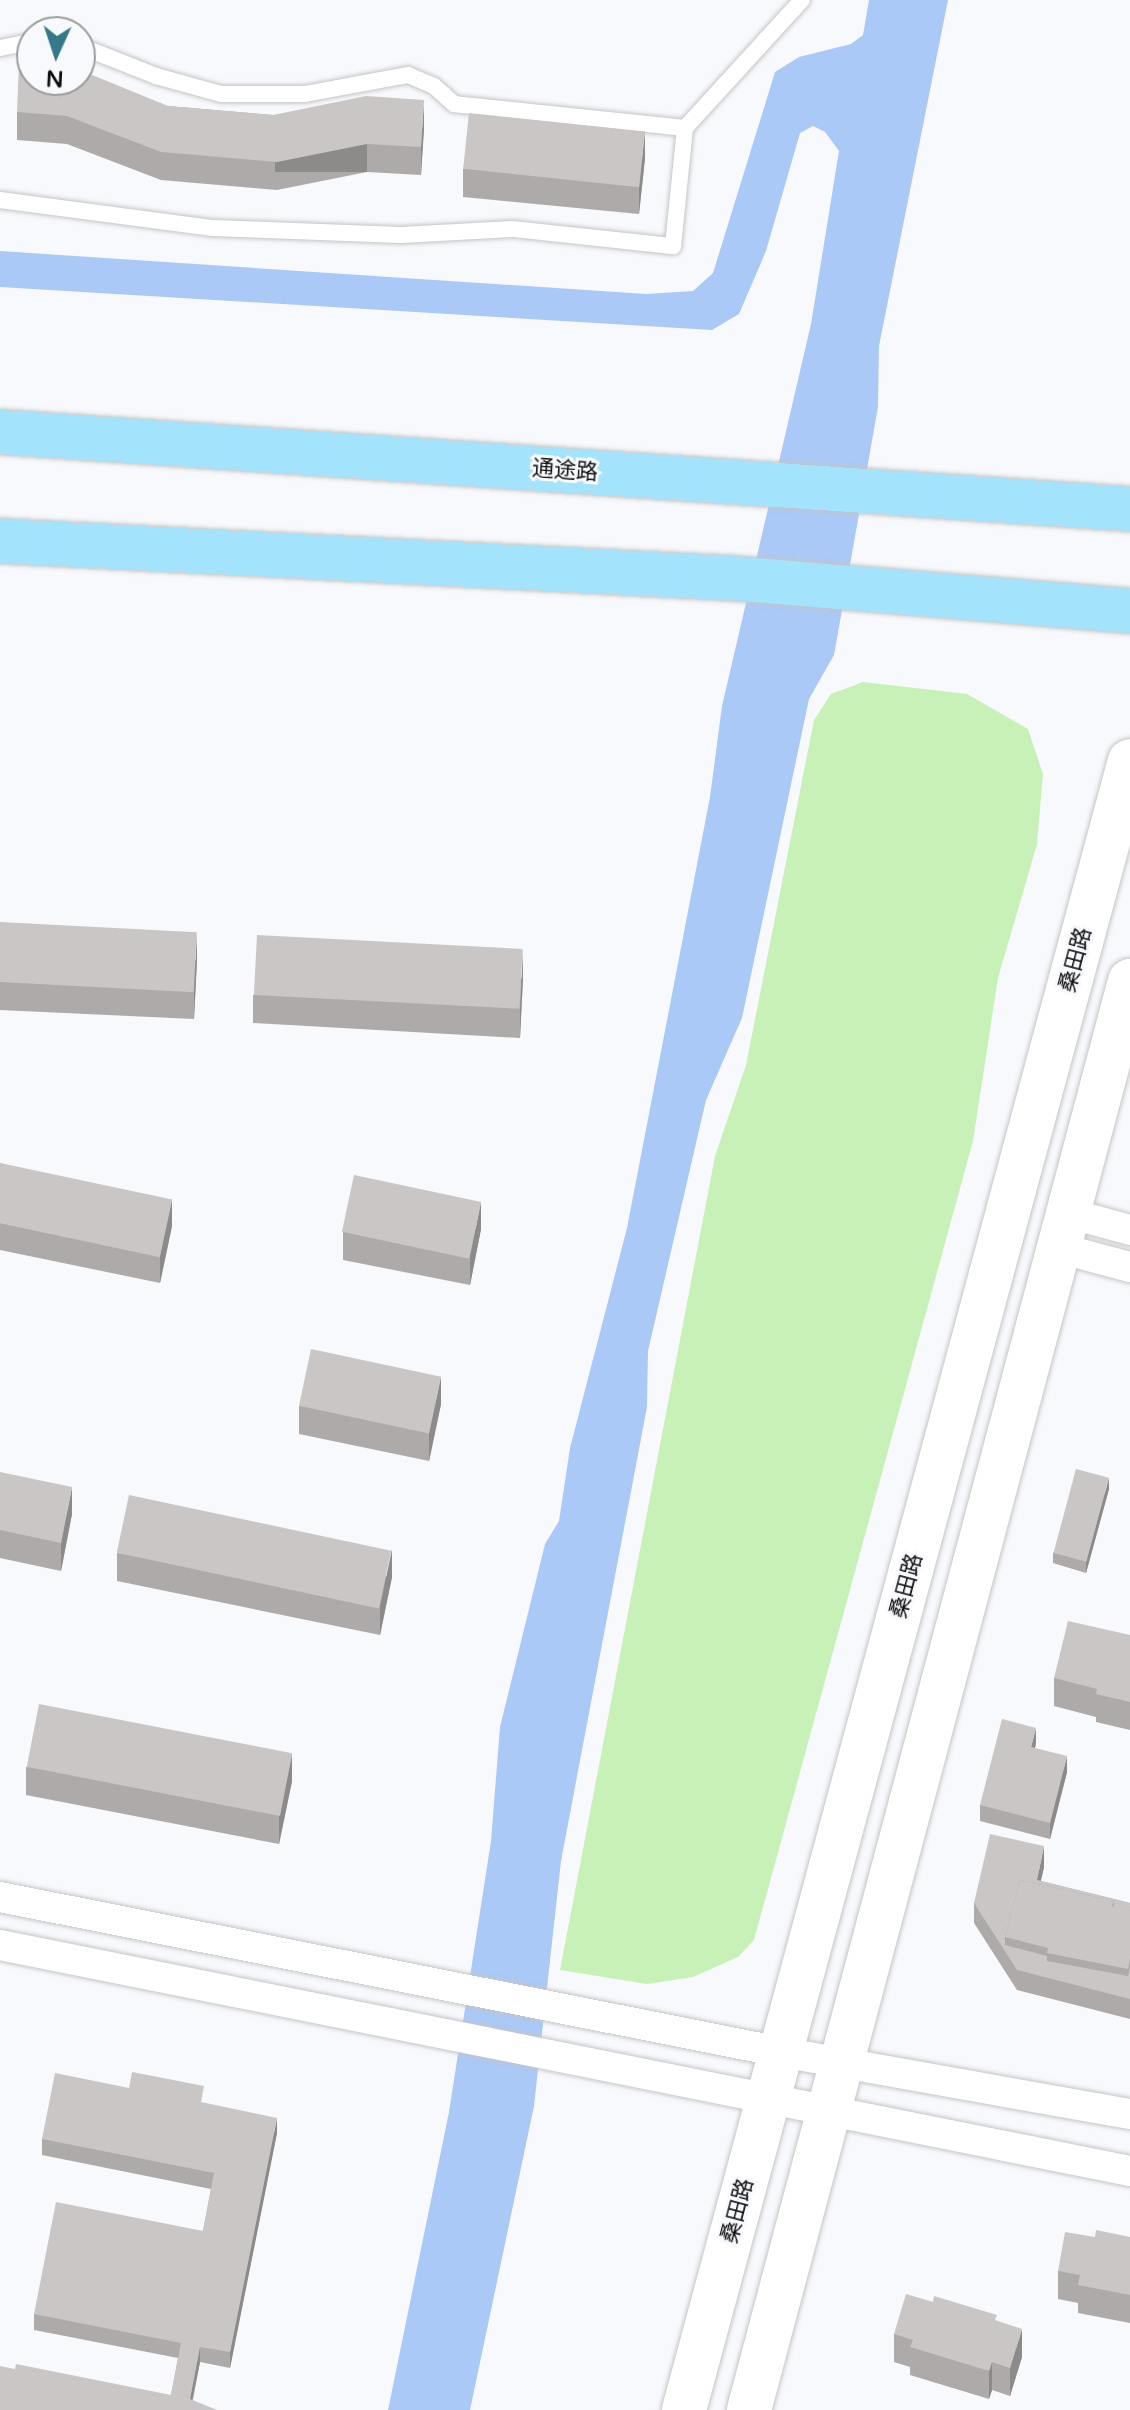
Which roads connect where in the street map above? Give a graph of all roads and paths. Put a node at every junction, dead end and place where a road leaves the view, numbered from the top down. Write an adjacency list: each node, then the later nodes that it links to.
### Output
1 (802, 0): 3 (lane)
2 (96, 52): 3 (lane)
3 (685, 128): 4 (lane)
4 (0, 200)
5 (0, 432): 6 (main road, 通途路)
6 (1130, 509)
7 (0, 541): 8 (main road)
8 (1130, 611)
9 (1130, 761): 16 (main road, 桑田路)
10 (1130, 981): 12 (main road)
11 (1130, 1230): 12 (street)
12 (1064, 1231): 13 (street); 17 (main road)
13 (1130, 1267)
14 (0, 1897): 16 (street)
15 (0, 1945): 18 (street)
16 (781, 2052): 17 (street); 18 (main road, 桑田路)
17 (842, 2063): 19 (main road); 20 (street)
18 (768, 2099): 19 (street); 22 (main road, 桑田路)
19 (829, 2111): 21 (street); 23 (main road)
20 (1130, 2114)
21 (1130, 2171)
22 (684, 2410)
23 (749, 2410)

